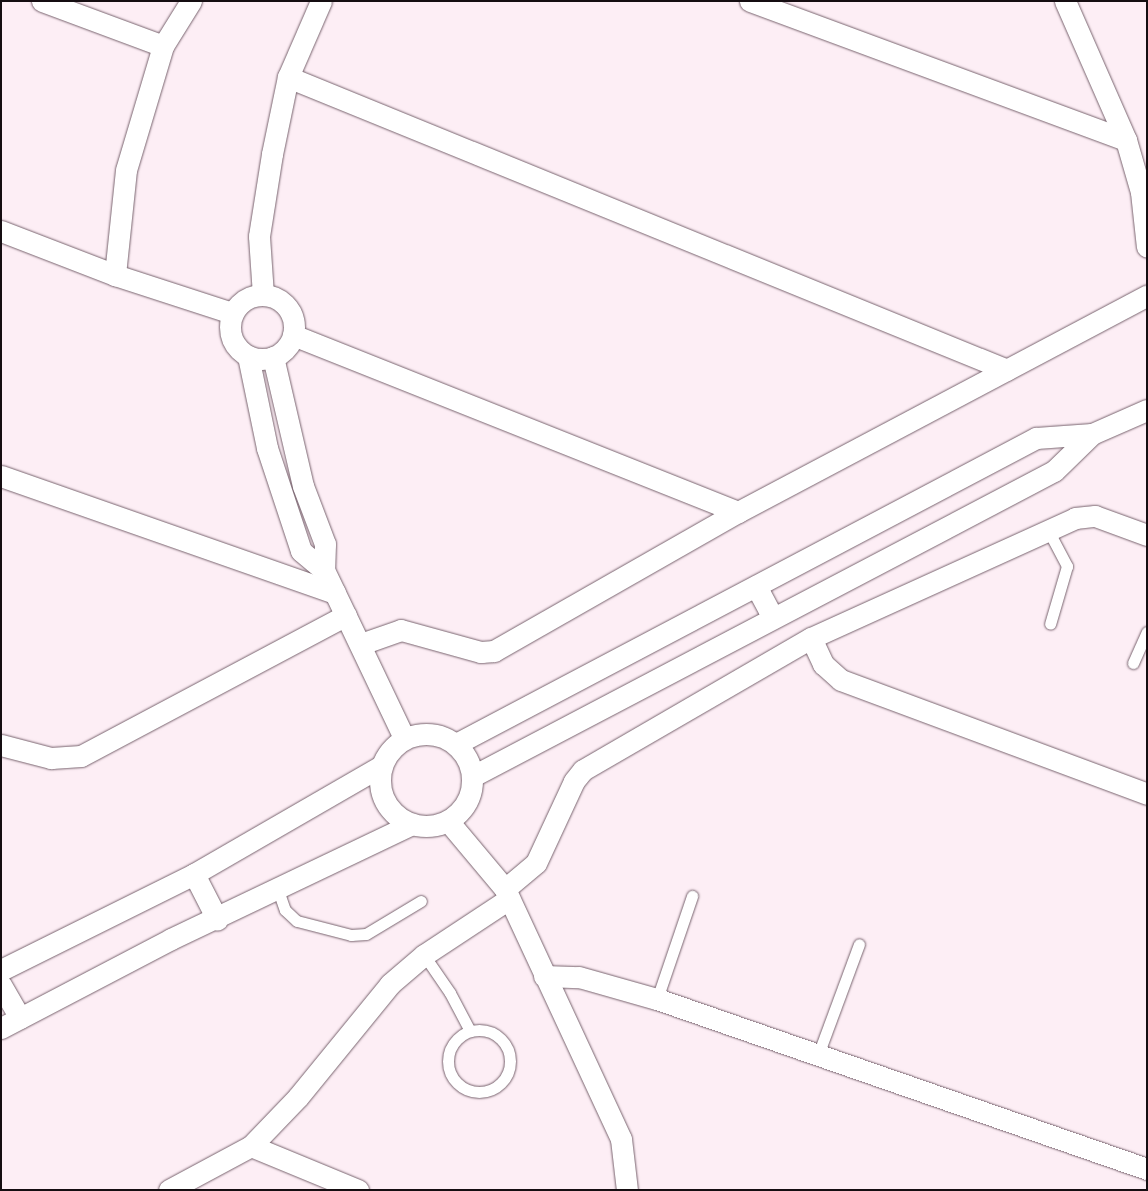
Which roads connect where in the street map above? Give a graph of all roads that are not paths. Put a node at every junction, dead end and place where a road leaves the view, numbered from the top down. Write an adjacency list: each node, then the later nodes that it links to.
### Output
1 (42, 1): 6 (street)
2 (191, 1): 6 (street)
3 (321, 1): 7 (street)
4 (750, 1): 8 (street)
5 (1065, 1): 8 (street)
6 (163, 46): 11 (street)
7 (288, 77): 13 (street); 18 (street)
8 (1126, 140): 10 (street)
9 (1, 231): 11 (street)
10 (1147, 247)
11 (114, 274): 14 (street)
12 (1147, 294): 18 (street)
13 (263, 295): 14 (street); 15 (street)
14 (232, 313): 16 (street)
15 (293, 336): 17 (street); 22 (street)
16 (248, 356): 17 (street); 25 (street)
17 (273, 357): 25 (street)
18 (1007, 370): 22 (street)
19 (1147, 410): 20 (street)
20 (1092, 434): 26 (street); 29 (street)
21 (1, 476): 27 (street)
22 (738, 512): 33 (street)
23 (1048, 530): 24 (street); 30 (lane); 32 (street)
24 (1147, 535)
25 (324, 570): 27 (street)
26 (756, 586): 29 (street); 36 (street)
27 (335, 594): 28 (street)
28 (346, 615): 33 (street); 37 (street)
29 (773, 618): 39 (street)
30 (1050, 624)
31 (1147, 632): 34 (lane)
32 (811, 638): 40 (street); 45 (street)
33 (361, 644): 35 (street)
34 (1133, 663)
35 (404, 738): 36 (street); 38 (street)
36 (456, 744): 39 (street)
37 (1, 745)
38 (381, 766): 42 (street); 43 (street)
39 (473, 776): 41 (street)
40 (1147, 794)
41 (448, 821): 42 (street); 45 (street)
42 (412, 824): 44 (street)
43 (194, 874): 48 (street); 51 (street)
44 (278, 890): 47 (lane); 48 (street)
45 (507, 894): 50 (street); 52 (street)
46 (692, 896): 54 (lane)
47 (421, 901)
48 (217, 920): 55 (street)
49 (859, 944): 57 (lane)
50 (424, 955): 56 (lane); 58 (street)
51 (1, 970)
52 (544, 976): 54 (street); 62 (street)
53 (1, 984): 55 (street)
54 (657, 999): 57 (street)
55 (10, 1023)
56 (470, 1032): 56 (lane)
57 (818, 1055): 59 (street)
58 (251, 1146): 60 (street); 61 (street)
59 (1147, 1169)
60 (169, 1190)
61 (358, 1190)
62 (626, 1190)

